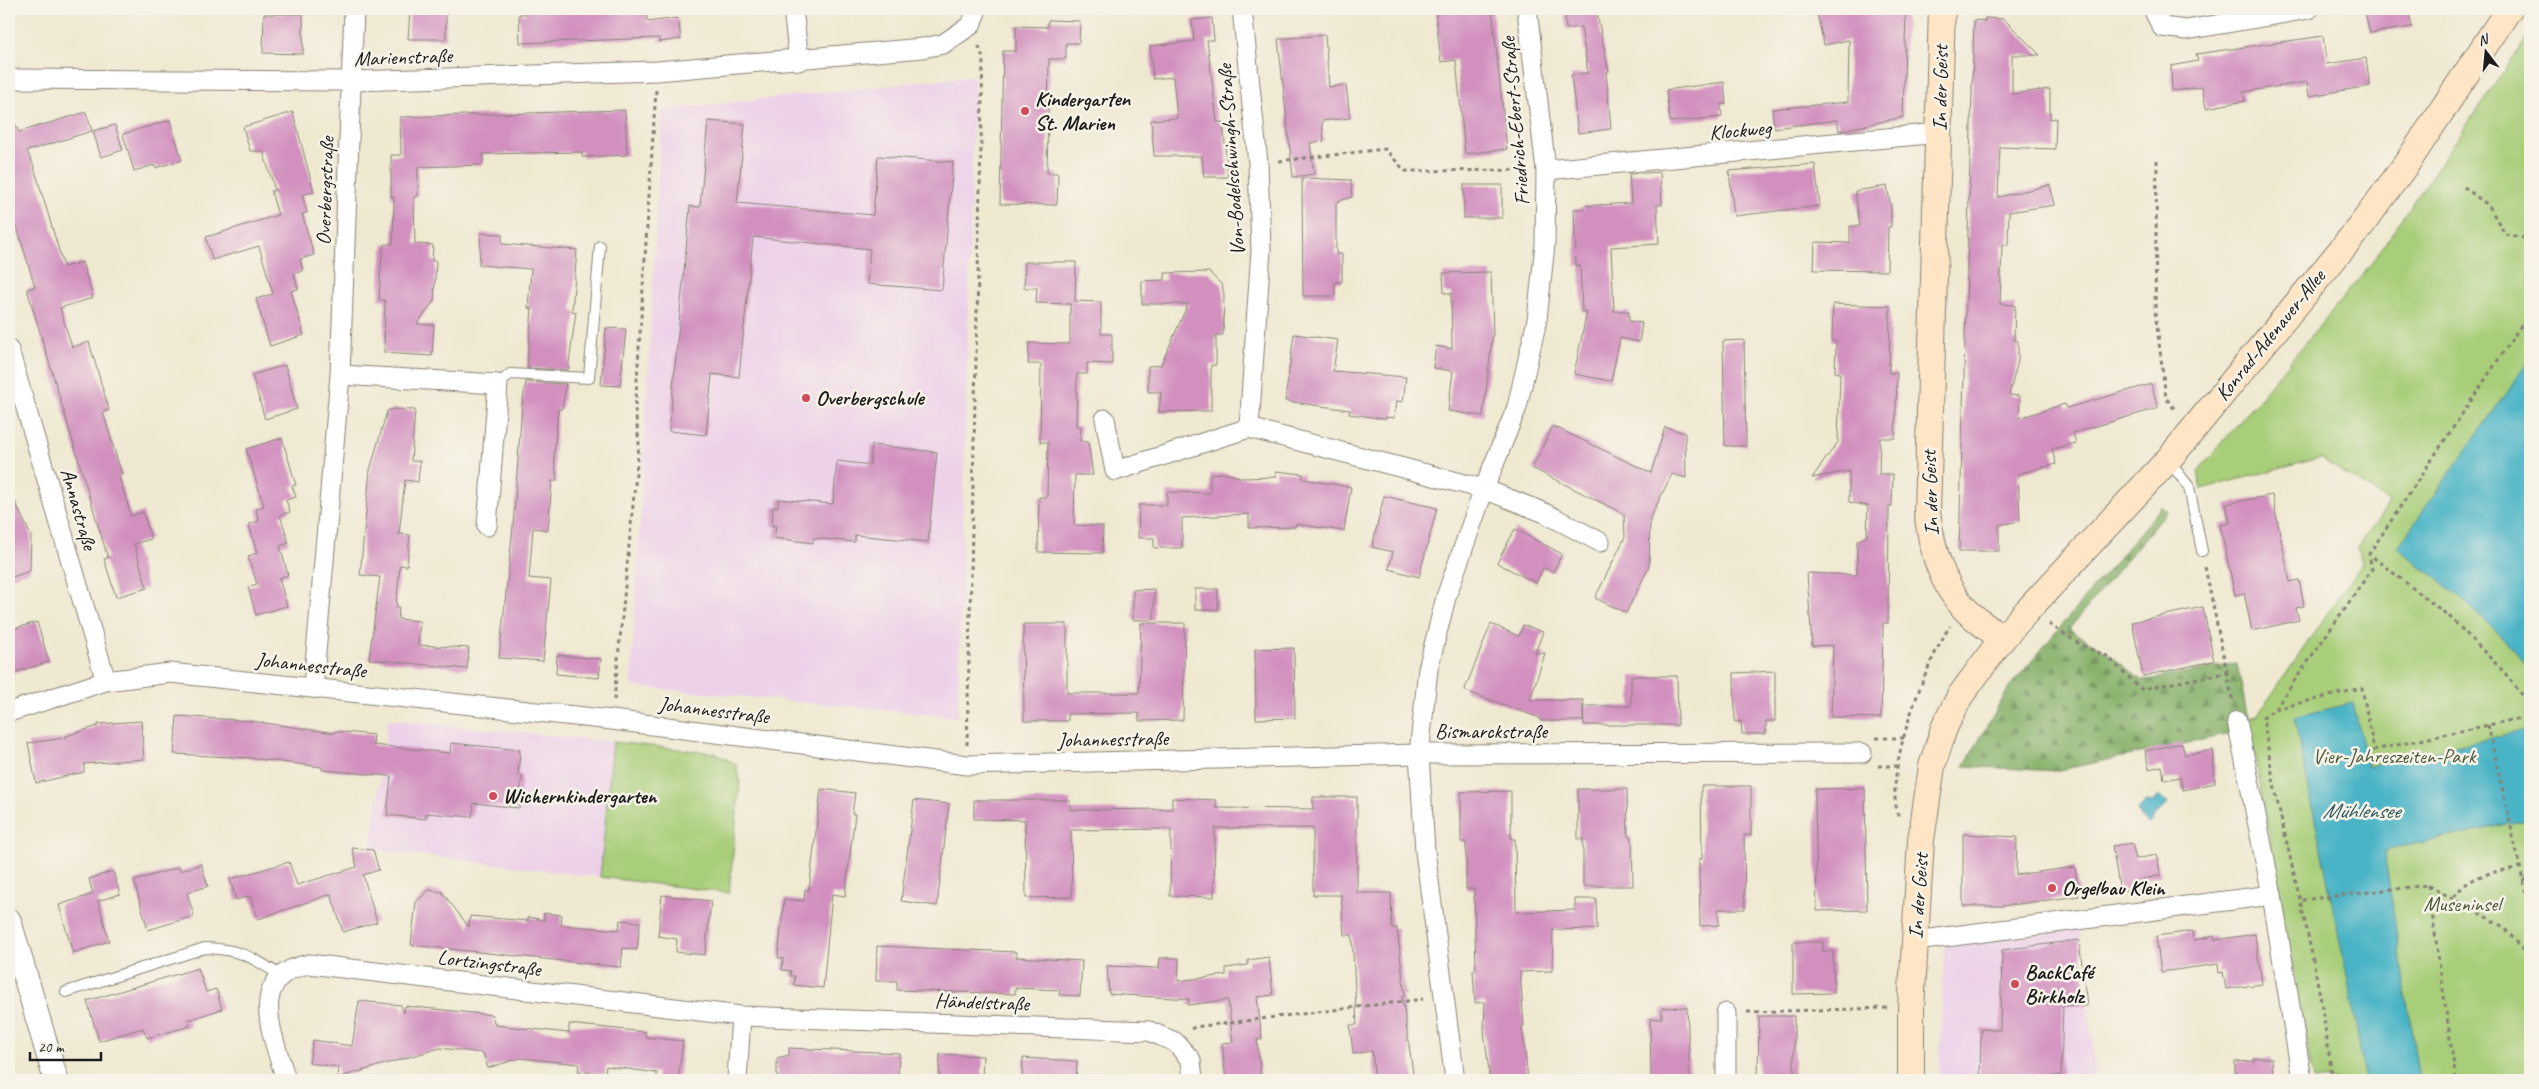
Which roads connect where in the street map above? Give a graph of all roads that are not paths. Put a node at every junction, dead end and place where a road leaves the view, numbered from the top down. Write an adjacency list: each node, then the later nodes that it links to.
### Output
1 (354, 9): 12 (street, Overbergstraße)
2 (793, 9): 10 (street)
3 (1242, 9): 20 (street, Von-Bodelschwingh-Straße)
4 (1526, 9): 14 (street, Friedrich-Ebert-Straße)
5 (1942, 9): 13 (main road, In der Geist)
6 (2152, 9): 7 (street)
7 (2309, 9)
8 (2510, 9): 21 (main road, Konrad-Adenauer-Allee)
9 (974, 17): 10 (street, Marienstraße)
10 (799, 60): 12 (street, Marienstraße)
11 (9, 79): 12 (street, Marienstraße)
12 (353, 81): 17 (street, Overbergstraße)
13 (1939, 133): 14 (street, Klockweg); 26 (main road, In der Geist)
14 (1546, 170): 22 (street, Friedrich-Ebert-Straße)
15 (600, 246): 18 (lane)
16 (9, 350): 27 (street, Annastraße)
17 (340, 375): 18 (street); 28 (street, Overbergstraße)
18 (498, 384): 23 (street)
19 (1105, 419): 20 (street)
20 (1249, 428): 22 (street)
21 (2168, 460): 25 (lane); 26 (main road, Konrad-Adenauer-Allee)
22 (1484, 490): 24 (street); 31 (street, Friedrich-Ebert-Straße)
23 (487, 526)
24 (1600, 542)
25 (2202, 552)
26 (2002, 639): 35 (main road, In der Geist)
27 (106, 680): 28 (street, Johannesstraße); 29 (street, Johannesstraße)
28 (313, 688): 31 (street, Johannesstraße)
29 (9, 712)
30 (2237, 721): 33 (street)
31 (1419, 754): 32 (street, Bismarckstraße); 44 (street, Bismarckstraße)
32 (1862, 754)
33 (2272, 894): 35 (street); 47 (street)
34 (9, 921): 40 (street)
35 (1915, 941): 46 (main road, In der Geist)
36 (280, 975): 37 (lane); 39 (street, Lortzingstraße); 41 (street)
37 (66, 992)
38 (1726, 1013): 45 (street)
39 (741, 1016): 42 (street); 43 (street, Händelstraße)
40 (56, 1080)
41 (286, 1080)
42 (738, 1080)
43 (1192, 1080)
44 (1455, 1080)
45 (1726, 1080)
46 (1911, 1080)
47 (2302, 1080)

